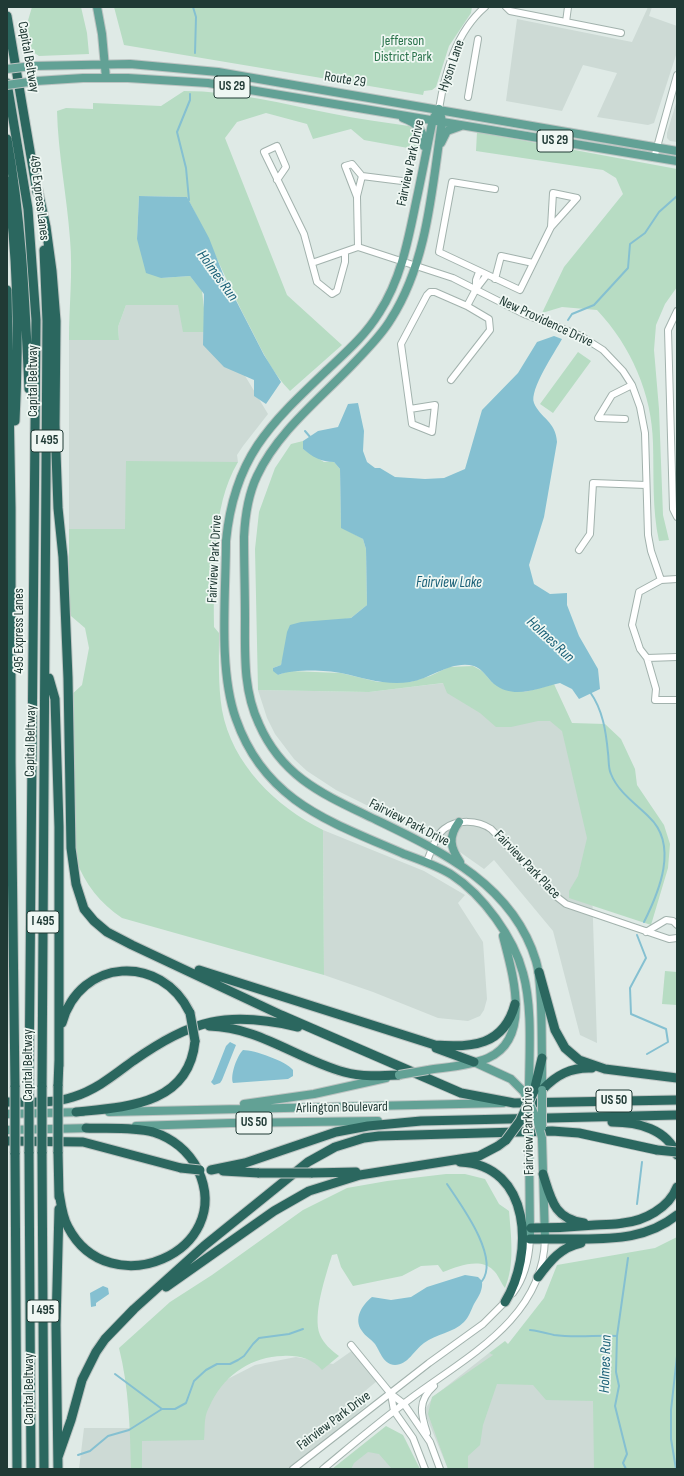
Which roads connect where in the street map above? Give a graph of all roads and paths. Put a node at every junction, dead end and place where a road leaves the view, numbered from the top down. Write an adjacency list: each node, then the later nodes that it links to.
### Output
1 (97, 7): 9 (main road)
2 (485, 7): 15 (street, Hyson Lane)
3 (506, 7): 6 (street)
4 (568, 7): 6 (street)
5 (7, 16): 31 (highway, Capital Beltway / I 495)
6 (566, 22): 7 (street)
7 (621, 33)
8 (478, 39): 14 (street)
9 (104, 64): 10 (main road, Route 29 / US 29, bridge); 12 (main road); 15 (main road, Route 29 / US 29)
10 (7, 69)
11 (677, 75): 21 (street)
12 (106, 78): 13 (main road, Route 29 / US 29, bridge); 16 (main road, Route 29 / US 29)
13 (7, 84): 52 (highway, 495 Express Lanes / I 495)
14 (468, 97)
15 (439, 109): 17 (main road, Fairview Park Drive); 18 (main road, Fairview Park Drive); 21 (main road, Route 29 / US 29)
16 (384, 112): 17 (main road, Route 29 / US 29); 26 (main road)
17 (433, 119): 18 (main road, Route 29 / US 29); 26 (main road, Fairview Park Drive)
18 (442, 121): 19 (main road, Route 29 / US 29); 27 (main road, Fairview Park Drive)
19 (472, 126): 23 (main road, Route 29 / US 29); 27 (main road)
20 (7, 139): 52 (highway)
21 (657, 148): 22 (main road, Route 29 / US 29); 23 (street)
22 (677, 151)
23 (654, 158): 24 (main road, Route 29 / US 29)
24 (677, 161)
25 (362, 176): 30 (street); 33 (street); 33 (street)
26 (421, 176): 37 (main road, Fairview Park Drive)
27 (433, 179): 40 (main road, Fairview Park Drive)
28 (278, 180): 28 (street); 38 (street)
29 (7, 181): 54 (highway)
30 (402, 181)
31 (37, 186): 61 (highway, Capital Beltway / I 495); 71 (highway)
32 (495, 189): 41 (street)
33 (357, 197): 35 (street)
34 (551, 227): 34 (street); 39 (street)
35 (358, 247): 36 (street); 37 (street, New Providence Drive)
36 (345, 253): 38 (street); 38 (street)
37 (403, 261): 40 (street, New Providence Drive); 65 (main road, Fairview Park Drive)
38 (312, 263)
39 (533, 263): 43 (street); 43 (street)
40 (416, 265): 44 (street, New Providence Drive); 64 (main road, Fairview Park Drive)
41 (479, 272): 42 (street); 44 (street)
42 (486, 276): 43 (street); 44 (street)
43 (495, 279)
44 (476, 289): 46 (street); 49 (street, New Providence Drive)
45 (7, 290): 54 (highway, 495 Express Lanes / I 495)
46 (467, 306): 48 (street); 50 (street)
47 (677, 310): 55 (street)
48 (451, 380)
49 (632, 385): 51 (street); 53 (street, New Providence Drive)
50 (410, 409): 50 (street)
51 (625, 419)
52 (34, 480): 124 (highway, 495 Express Lanes / I 495, bridge)
53 (646, 485): 56 (street); 58 (street, New Providence Drive)
54 (11, 508): 123 (highway, 495 Express Lanes / I 495, bridge)
55 (677, 517)
56 (579, 550)
57 (677, 579): 58 (street)
58 (661, 580): 60 (street)
59 (677, 657): 60 (street)
60 (647, 658): 62 (street)
61 (46, 668): 79 (highway); 125 (highway, Capital Beltway / I 495, bridge)
62 (677, 700)
63 (459, 822): 64 (street); 66 (main road); 69 (street, Fairview Park Place)
64 (433, 848): 65 (street); 66 (main road, Fairview Park Drive)
65 (426, 863): 68 (main road, Fairview Park Drive)
66 (462, 866): 72 (main road, Fairview Park Drive)
67 (677, 925): 69 (street)
68 (500, 927): 73 (main road); 83 (main road, Fairview Park Drive)
69 (646, 932): 70 (street, Fairview Park Place)
70 (677, 938)
71 (155, 956): 75 (highway); 76 (highway)
72 (539, 972): 77 (main road, Fairview Park Drive); 80 (highway)
73 (515, 1004): 76 (highway); 78 (main road)
74 (192, 1028): 75 (highway); 81 (highway); 85 (highway)
75 (325, 1034): 86 (highway)
76 (412, 1039): 78 (highway)
77 (542, 1058): 83 (highway)
78 (474, 1062): 81 (main road, bridge); 83 (main road)
79 (59, 1066): 89 (highway, bridge); 105 (highway, bridge)
80 (597, 1068): 82 (highway); 83 (highway)
81 (399, 1075): 88 (main road)
82 (677, 1078)
83 (532, 1091): 87 (highway, bridge); 87 (main road, bridge); 96 (main road, Fairview Park Drive, bridge)
84 (677, 1100): 86 (highway, Arlington Boulevard / US 50)
85 (7, 1102)
86 (514, 1103): 88 (main road, Arlington Boulevard / US 50)
87 (529, 1104): 96 (main road, bridge); 100 (highway, bridge); 108 (main road, Fairview Park Drive, bridge)
88 (201, 1109): 89 (main road, Arlington Boulevard / US 50)
89 (76, 1112): 90 (main road, Arlington Boulevard / US 50)
90 (7, 1114)
91 (677, 1115): 92 (highway, Arlington Boulevard / US 50)
92 (551, 1118): 93 (highway, Arlington Boulevard / US 50); 99 (highway)
93 (421, 1121): 94 (main road, Arlington Boulevard / US 50); 101 (highway)
94 (86, 1128): 95 (main road, Arlington Boulevard / US 50); 105 (highway)
95 (7, 1130)
96 (542, 1138): 103 (main road, Fairview Park Drive)
97 (7, 1141): 101 (highway, bridge)
98 (677, 1152): 115 (highway, bridge)
99 (677, 1155)
100 (443, 1162): 102 (highway); 114 (highway)
101 (211, 1170): 102 (highway, bridge)
102 (387, 1170): 115 (highway)
103 (542, 1174): 107 (highway); 109 (main road, Fairview Park Drive)
104 (677, 1187): 107 (highway)
105 (59, 1192): 122 (highway)
106 (677, 1215): 112 (highway)
107 (596, 1225): 109 (highway)
108 (531, 1228): 109 (highway); 110 (main road, Fairview Park Drive)
109 (544, 1228): 111 (main road, Fairview Park Drive)
110 (530, 1239): 111 (highway); 114 (street, Fairview Park Drive)
111 (545, 1239): 112 (highway); 113 (street, Fairview Park Drive)
112 (602, 1239): 113 (highway)
113 (538, 1277): 117 (street, Fairview Park Drive)
114 (505, 1302): 118 (street, Fairview Park Drive)
115 (134, 1309): 122 (highway)
116 (351, 1346): 118 (street, Fairview Park Drive)
117 (450, 1371): 119 (street, Fairview Park Drive); 121 (street)
118 (391, 1394): 119 (street, Fairview Park Drive); 120 (street, Fairview Park Drive); 127 (street, Fairview Park Drive)
119 (404, 1404): 120 (street, Fairview Park Drive); 121 (street, Fairview Park Drive)
120 (394, 1411): 128 (street, Fairview Park Drive); 129 (street, Fairview Park Drive)
121 (432, 1446): 130 (street, Fairview Park Drive)
122 (58, 1456): 126 (highway)
123 (17, 1469)
124 (31, 1469)
125 (44, 1469)
126 (58, 1469)
127 (294, 1469)
128 (323, 1469)
129 (425, 1469)
130 (440, 1469)

